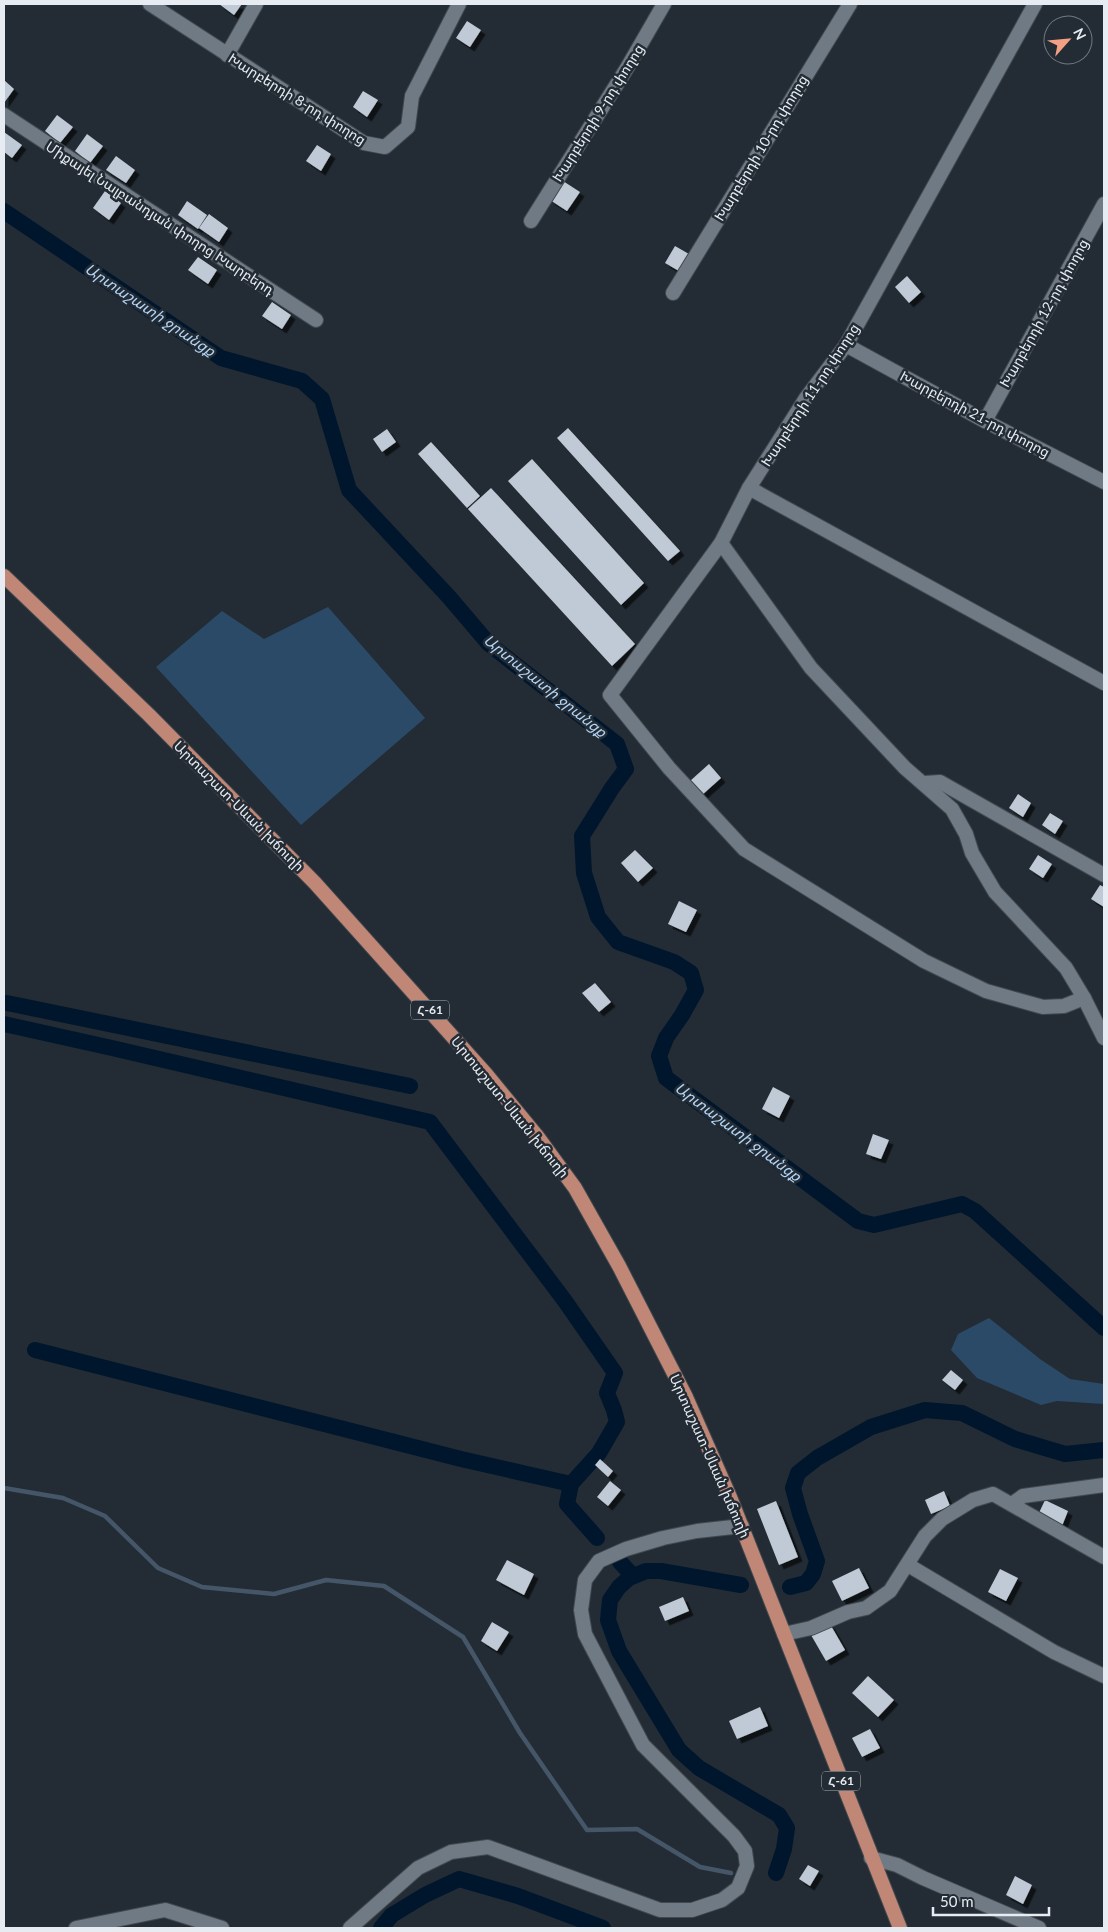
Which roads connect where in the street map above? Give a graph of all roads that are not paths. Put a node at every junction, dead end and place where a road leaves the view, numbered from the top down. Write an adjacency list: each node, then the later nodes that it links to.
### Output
1 (150, 4): 7 (street, Խարբերդի 8-րդ փողոց)
2 (256, 4): 7 (street)
3 (459, 4): 7 (street, Խարբերդի 8-րդ փողոց)
4 (664, 4): 10 (street, Խարբերդի 9-րդ փողոց)
5 (850, 4): 11 (street, Խարբերդի 10-րդ փողոց)
6 (1035, 4): 13 (street, Խարբերդի 11-րդ փողոց)
7 (227, 55)
8 (4, 115): 12 (street, Միքայել Նալբանդյան փողոց Խարբերդ)
9 (1104, 204): 14 (street, Խարբերդի 12-րդ փողոց)
10 (531, 221)
11 (673, 293)
12 (316, 320)
13 (846, 345): 14 (street, Խարբերդի 21-րդ փողոց); 16 (street, Խարբերդի 11-րդ փողոց)
14 (985, 421): 15 (street, Խարբերդի 21-րդ փողոց)
15 (1104, 482)
16 (749, 488): 17 (street, Խարբերդի 11-րդ փողոց); 19 (street)
17 (721, 543): 20 (street); 22 (street, Խարբերդի 11-րդ փողոց)
18 (4, 576): 26 (main road, Արտաշատ-Սևան խճուղի / Հ-61)
19 (1104, 683)
20 (925, 783): 21 (street); 22 (street)
21 (1104, 874)
22 (1084, 998): 23 (street)
23 (1104, 1038)
24 (1104, 1485): 25 (street)
25 (1012, 1504): 27 (street); 28 (street)
26 (742, 1526): 29 (main road, Արտաշատ-Սևան խճուղի / Հ-61); 34 (street)
27 (1104, 1557)
28 (908, 1565): 29 (street); 30 (street)
29 (784, 1634): 31 (main road, Արտաշատ-Սևան խճուղի / Հ-61)
30 (1104, 1676)
31 (871, 1858): 35 (main road, Արտաշատ-Սևան խճուղի / Հ-61); 36 (street)
32 (76, 1928): 33 (street)
33 (222, 1928)
34 (350, 1928)
35 (900, 1928)
36 (1039, 1928)

